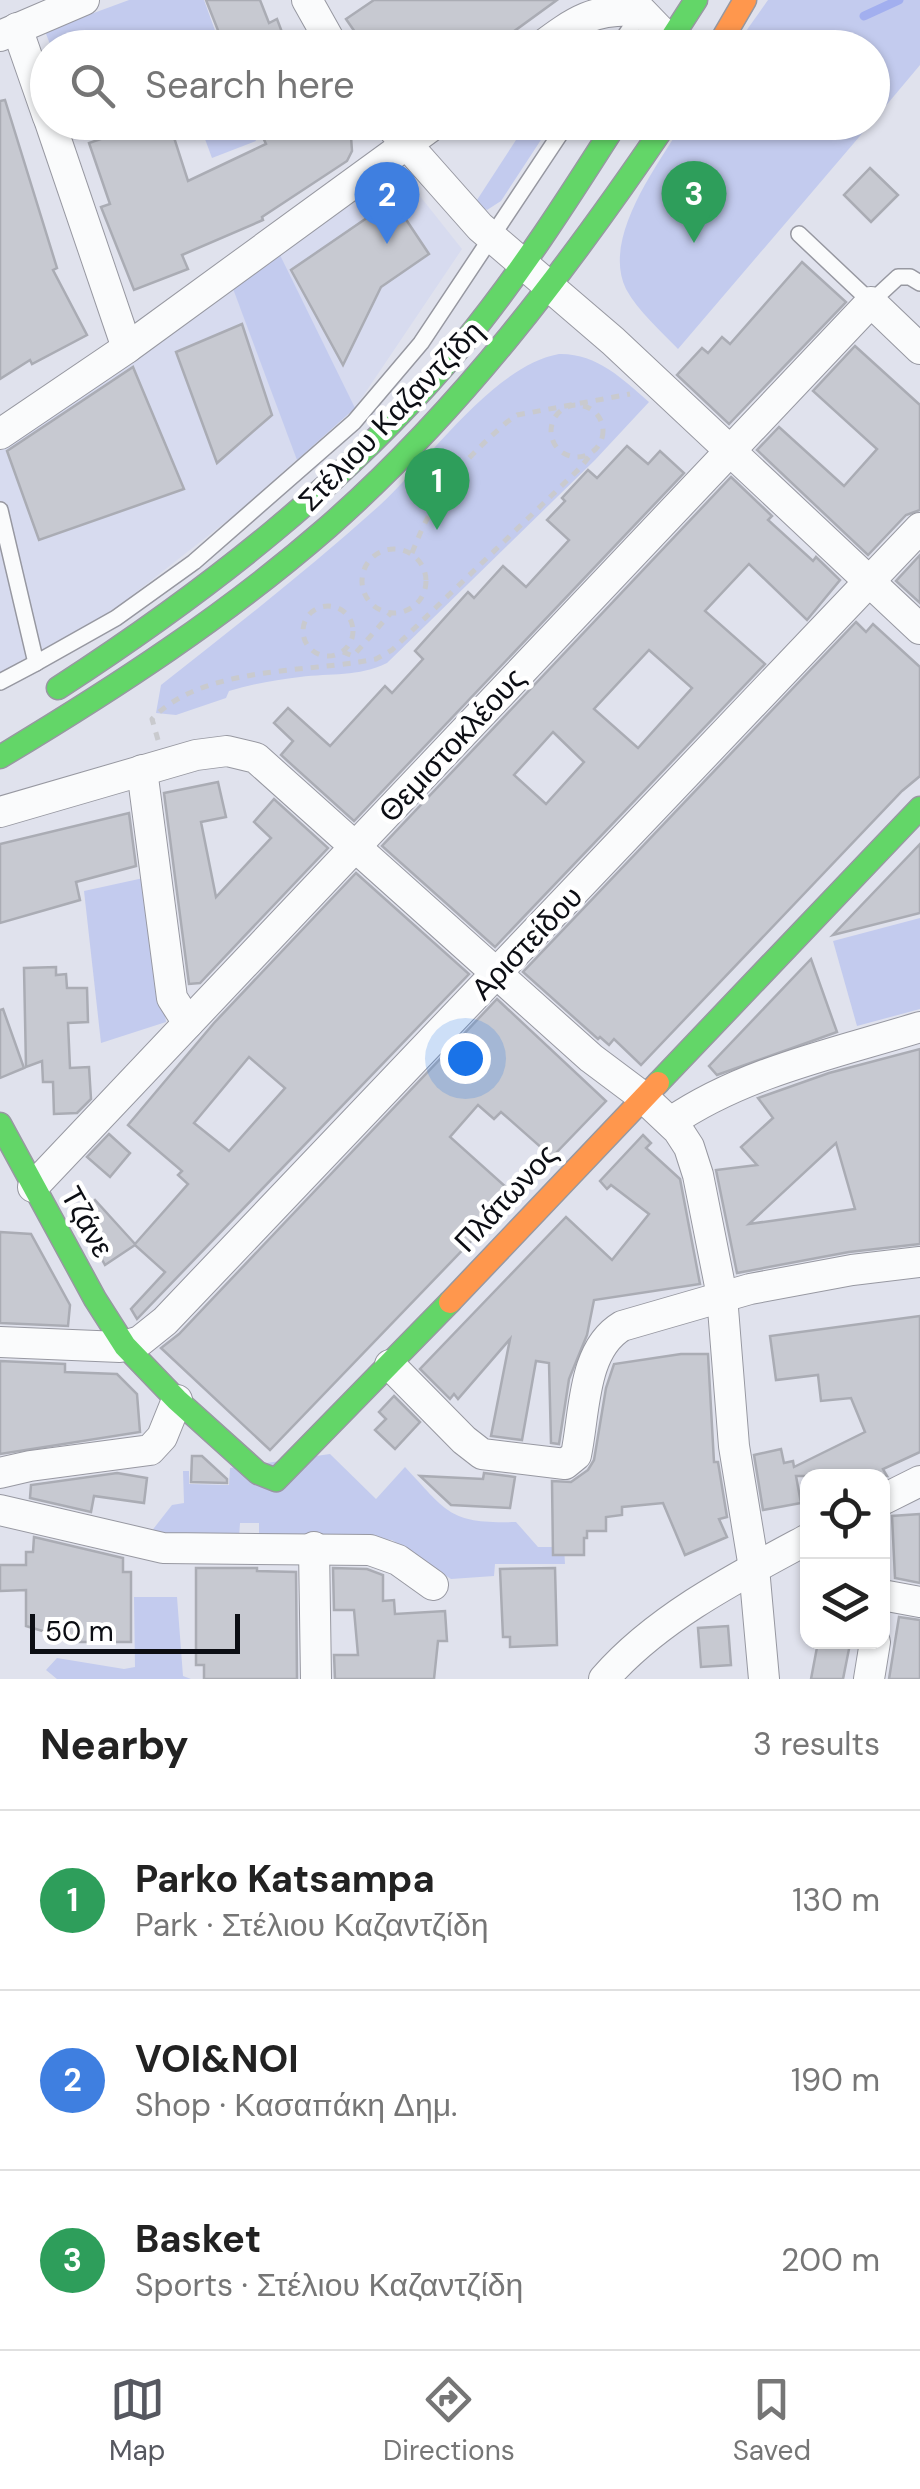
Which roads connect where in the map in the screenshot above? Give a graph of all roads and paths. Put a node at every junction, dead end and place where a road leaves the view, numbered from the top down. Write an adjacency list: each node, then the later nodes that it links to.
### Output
1 (84, 0): 12 (street)
2 (307, 0): 6 (street)
3 (696, 0): 10 (main road)
4 (745, 0): 11 (main road)
5 (642, 4): 7 (street); 8 (lane); 9 (street)
6 (324, 30)
7 (568, 30)
8 (627, 30)
9 (658, 30)
10 (676, 30)
11 (727, 30)
12 (9, 32): 13 (street)
13 (30, 79)
14 (55, 140): 26 (street)
15 (389, 140): 26 (street)
16 (403, 140): 21 (street)
17 (556, 140): 21 (lane)
18 (605, 140): 22 (main road, Στέλιου Καζαντζίδη)
19 (654, 140): 24 (main road, Στέλιου Καζαντζίδη)
20 (799, 234): 25 (lane)
21 (492, 237): 22 (street); 38 (lane)
22 (523, 265): 24 (street); 40 (main road, Στέλιου Καζαντζίδη)
23 (920, 283): 25 (lane)
24 (552, 287): 28 (street); 47 (main road, Στέλιου Καζαντζίδη)
25 (871, 302): 27 (street); 31 (street, Θεμιστοκλέους)
26 (127, 348): 30 (street)
27 (920, 349)
28 (663, 388): 29 (path); 31 (street)
29 (572, 406): 32 (path); 32 (path); 35 (path)
30 (0, 434)
31 (730, 451): 36 (street); 51 (street, Θεμιστοκλέους)
32 (592, 452): 44 (path)
33 (0, 510): 43 (lane)
34 (920, 528): 36 (street, Αριστείδου)
35 (412, 553): 37 (path); 37 (path)
36 (870, 582): 39 (street); 52 (street, Αριστείδου)
37 (390, 613): 41 (path)
38 (116, 618): 40 (lane); 43 (lane)
39 (920, 629)
40 (132, 638): 46 (main road, Στέλιου Καζαντζίδη)
41 (343, 652): 42 (path); 42 (path)
42 (327, 656): 44 (path)
43 (36, 663): 45 (lane)
44 (328, 666): 48 (path)
45 (0, 682)
46 (32, 704)
47 (0, 757)
48 (153, 766): 50 (street); 51 (street); 53 (street)
49 (920, 808): 55 (main road, Πλάτωνος)
50 (0, 812)
51 (357, 846): 52 (street); 53 (street, Θεμιστοκλέους)
52 (498, 973): 55 (street); 62 (street, Αριστείδου)
53 (188, 1023): 58 (street, Θεμιστοκλέους)
54 (920, 1027): 56 (street)
55 (643, 1096): 56 (street); 63 (main road, Πλάτωνος)
56 (671, 1122): 60 (street)
57 (0, 1124): 58 (main road, Τζάνε)
58 (33, 1187): 62 (main road, Τζάνε)
59 (920, 1262): 60 (street)
60 (722, 1296): 63 (street); 71 (street)
61 (0, 1342): 62 (street)
62 (124, 1346): 64 (main road, Πλάτωνος)
63 (390, 1365): 64 (main road, Πλάτωνος)
64 (177, 1400): 65 (street)
65 (0, 1473)
66 (920, 1482): 67 (street)
67 (890, 1496)
68 (0, 1510): 70 (street)
69 (800, 1543): 71 (street)
70 (314, 1547): 72 (street); 76 (street)
71 (754, 1568): 77 (street); 78 (street)
72 (433, 1586)
73 (890, 1596): 74 (street)
74 (920, 1602)
75 (874, 1649): 79 (street)
76 (316, 1679)
77 (604, 1679)
78 (764, 1679)
79 (870, 1679)

